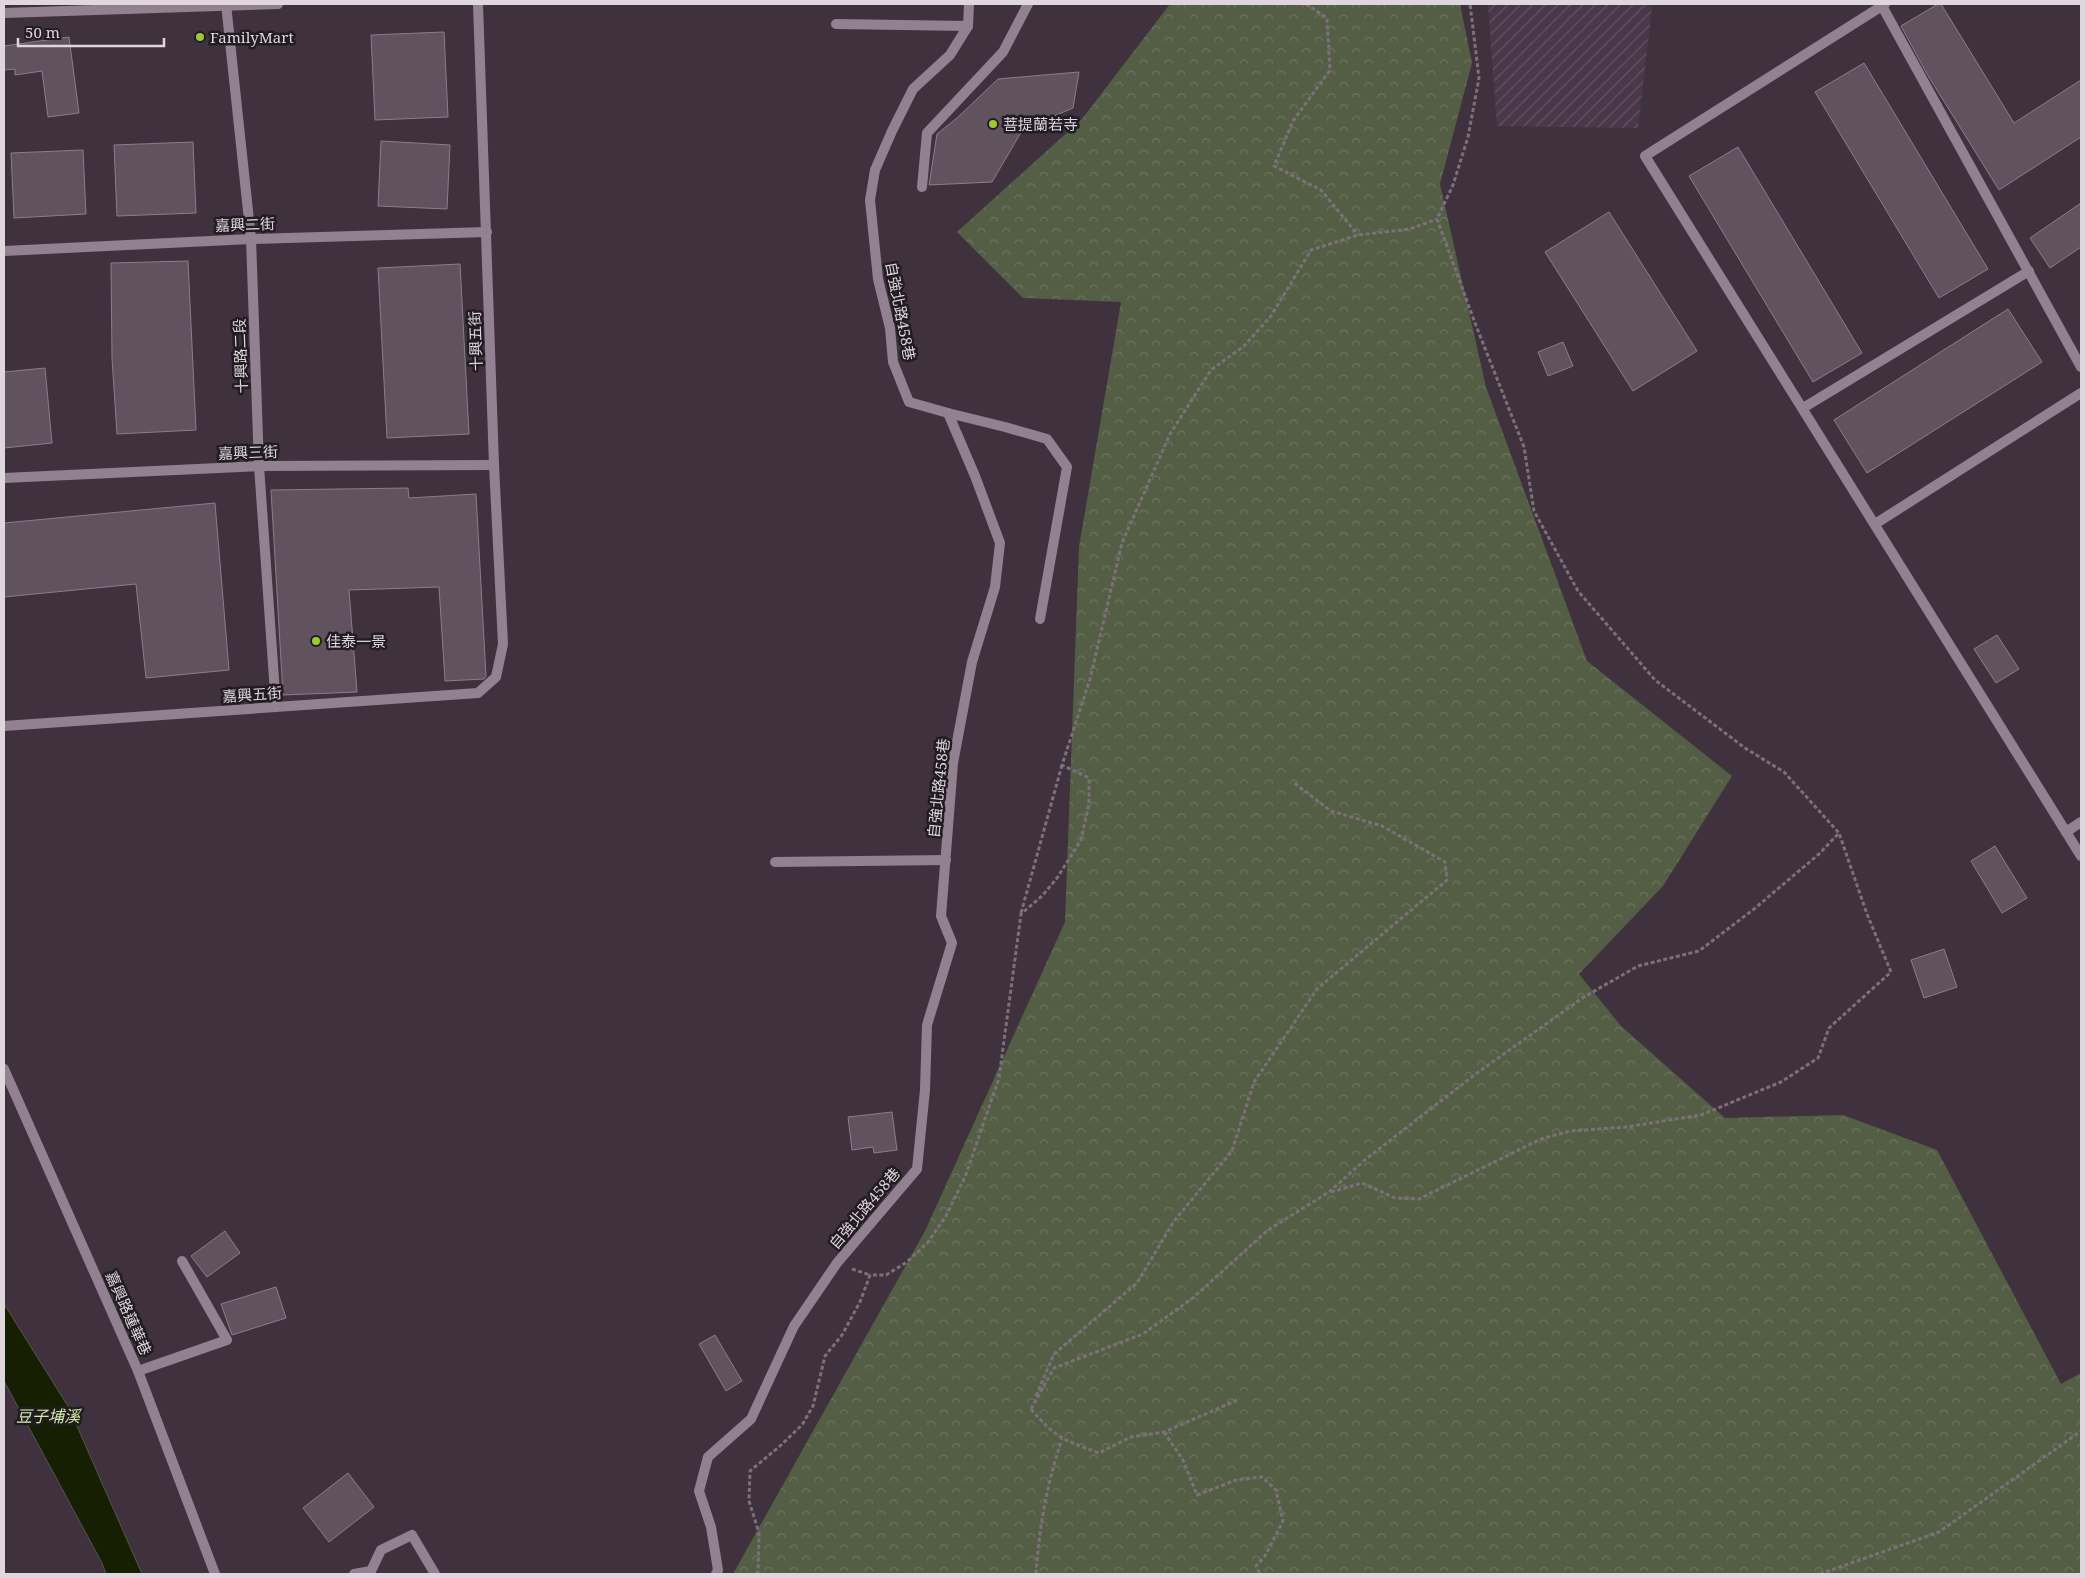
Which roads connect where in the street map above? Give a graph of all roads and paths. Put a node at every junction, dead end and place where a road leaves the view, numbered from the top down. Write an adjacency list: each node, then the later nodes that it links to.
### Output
1 (278, 4): 7 (street)
2 (478, 4): 14 (street, 十興五街)
3 (969, 4): 11 (street)
4 (1028, 4): 12 (street)
5 (1306, 4): 15 (path)
6 (1470, 4): 13 (path)
7 (227, 5): 9 (street); 16 (street, 十興路二段)
8 (1883, 5): 18 (street); 21 (street)
9 (4, 13)
10 (836, 24): 11 (street)
11 (968, 26): 22 (street, 自強北路458巷)
12 (922, 188)
13 (1437, 219): 15 (path); 35 (path)
14 (487, 232): 16 (street, 嘉興二街); 23 (street, 十興五街)
15 (1358, 235): 31 (path)
16 (250, 239): 17 (street, 嘉興二街); 24 (street, 十興路二段)
17 (4, 251)
18 (2029, 271): 19 (street); 21 (street)
19 (2081, 367)
20 (2081, 393): 26 (street)
21 (1803, 408): 26 (street)
22 (948, 413): 27 (street); 37 (street, 自強北路458巷)
23 (494, 465): 24 (street, 嘉興三街); 28 (street, 十興五街)
24 (259, 466): 25 (street, 嘉興三街); 29 (street, 十興路二段)
25 (4, 478)
26 (1875, 524): 34 (street)
27 (1040, 619)
28 (496, 677): 29 (street, 嘉興五街)
29 (276, 707): 30 (street, 嘉興五街)
30 (4, 726)
31 (1062, 765): 39 (path); 39 (path)
32 (1294, 783): 45 (path)
33 (2081, 822): 34 (street)
34 (2066, 832): 36 (street)
35 (1839, 833): 41 (path); 41 (path)
36 (2081, 856)
37 (946, 860): 38 (street); 52 (street, 自強北路458巷)
38 (775, 862)
39 (1021, 914): 53 (path)
40 (4, 1069): 43 (street, 嘉興路蓮華巷)
41 (1329, 1192): 45 (path)
42 (182, 1261): 43 (street)
43 (138, 1371): 49 (street, 嘉興路蓮華巷)
44 (1240, 1399): 47 (path)
45 (1032, 1408): 48 (path)
46 (2081, 1431): 56 (path)
47 (1164, 1432): 48 (path); 55 (path)
48 (1062, 1440): 54 (path)
49 (215, 1574)
50 (354, 1574): 51 (street)
51 (435, 1574)
52 (716, 1574)
53 (756, 1574)
54 (1036, 1574)
55 (1260, 1574)
56 (1820, 1574)

